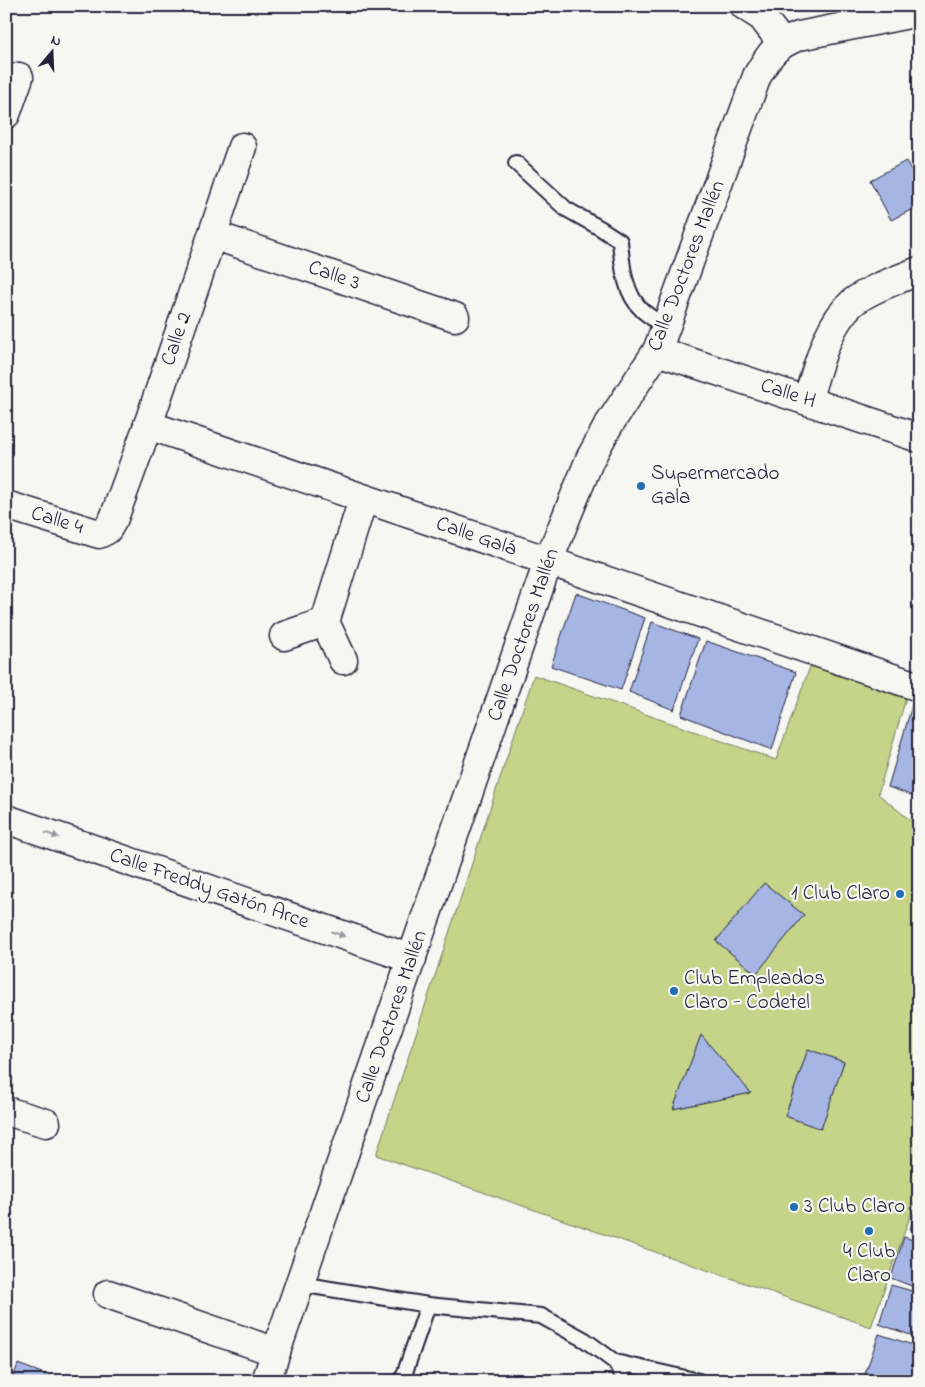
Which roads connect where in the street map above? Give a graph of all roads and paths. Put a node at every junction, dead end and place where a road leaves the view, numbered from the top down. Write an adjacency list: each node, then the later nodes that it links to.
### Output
1 (745, 6): 3 (street)
2 (919, 12): 3 (street)
3 (782, 43): 11 (street, Calle Doctores Mallén)
4 (19, 77): 5 (street)
5 (6, 114)
6 (242, 147): 8 (street, Calle 2)
7 (516, 163): 11 (lane)
8 (213, 235): 10 (street, Calle 3); 13 (street, Calle 2)
9 (919, 270): 12 (street)
10 (455, 317)
11 (661, 339): 12 (street, Calle H); 18 (street, Calle Doctores Mallén)
12 (807, 400): 14 (street, Calle H)
13 (148, 425): 15 (street, Calle Galá); 17 (street, Calle 2)
14 (919, 438)
15 (363, 499): 18 (street, Calle Galá); 19 (street)
16 (6, 505): 17 (street, Calle 4)
17 (107, 530)
18 (548, 562): 22 (street, Calle Galá); 24 (street, Calle Doctores Mallén)
19 (325, 622): 20 (street); 21 (street)
20 (284, 636)
21 (343, 660)
22 (919, 686)
23 (6, 819): 24 (street, Calle Freddy Gatón Arce, one-way to 24)
24 (412, 959): 27 (street, Calle Doctores Mallén)
25 (6, 1111): 26 (street)
26 (46, 1123)
27 (300, 1284): 29 (lane); 30 (street, Calle Doctores Mallén)
28 (108, 1294): 30 (street)
29 (428, 1305): 31 (lane); 33 (lane)
30 (276, 1352): 32 (street, Calle Doctores Mallén)
31 (615, 1362): 34 (lane); 35 (lane)
32 (266, 1381)
33 (402, 1381)
34 (626, 1381)
35 (699, 1381)

